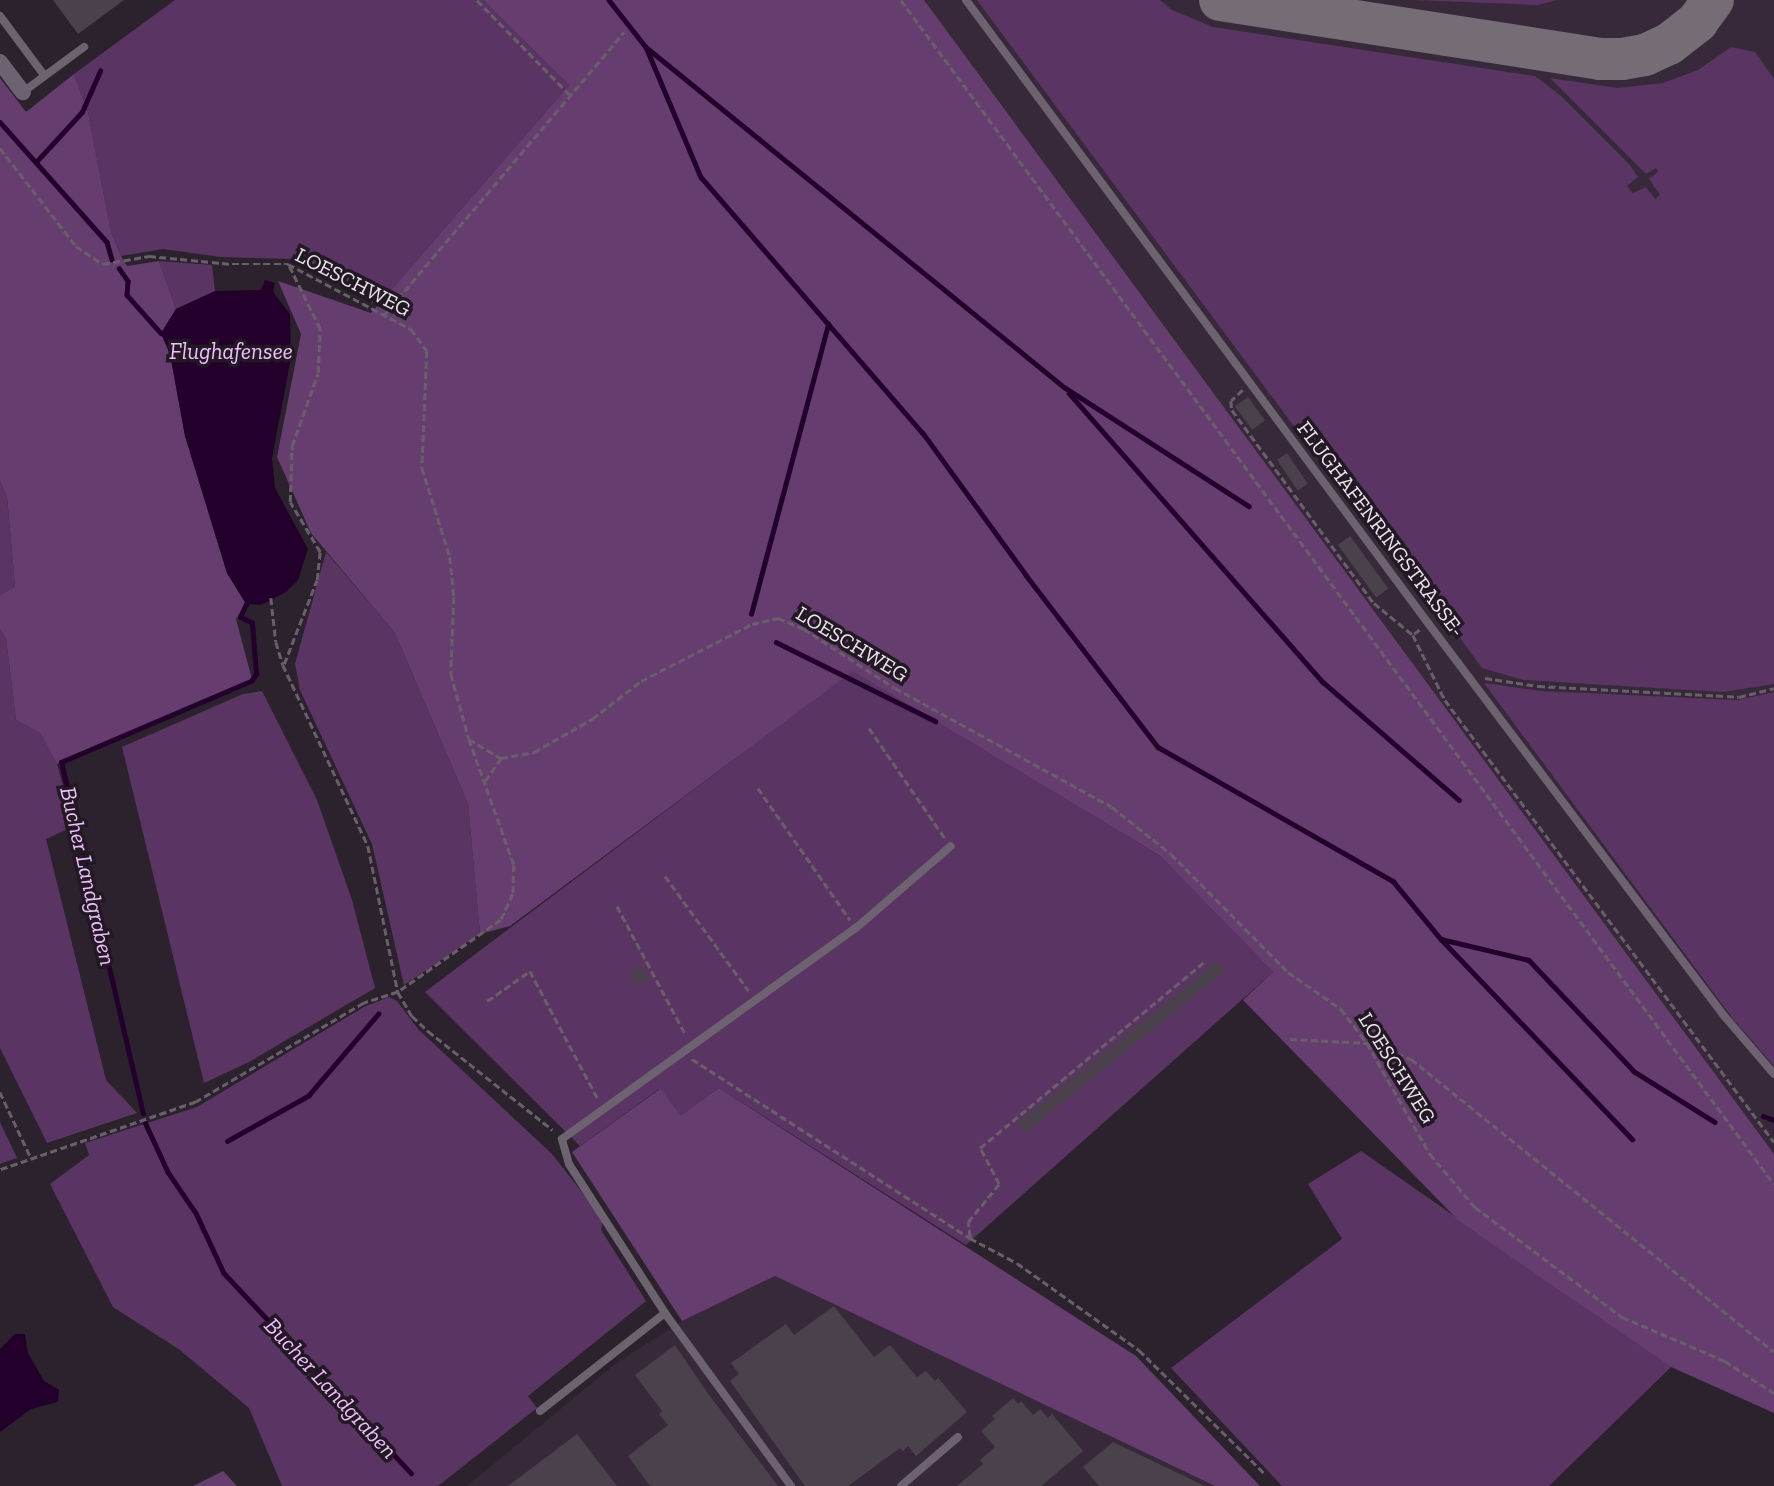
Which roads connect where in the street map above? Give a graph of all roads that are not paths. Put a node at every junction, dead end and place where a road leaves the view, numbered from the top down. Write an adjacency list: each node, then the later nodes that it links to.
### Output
1 (966, 0): 8 (lane, FLUGHAFENRINGSTRASSE-)
2 (0, 16): 5 (lane)
3 (83, 47): 5 (lane)
4 (0, 62): 6 (street)
5 (44, 75): 6 (lane)
6 (23, 92)
7 (951, 846): 9 (lane)
8 (1774, 1074)
9 (666, 1313): 10 (lane); 12 (lane)
10 (540, 1411)
11 (958, 1437): 13 (lane)
12 (791, 1486)
13 (901, 1486)

